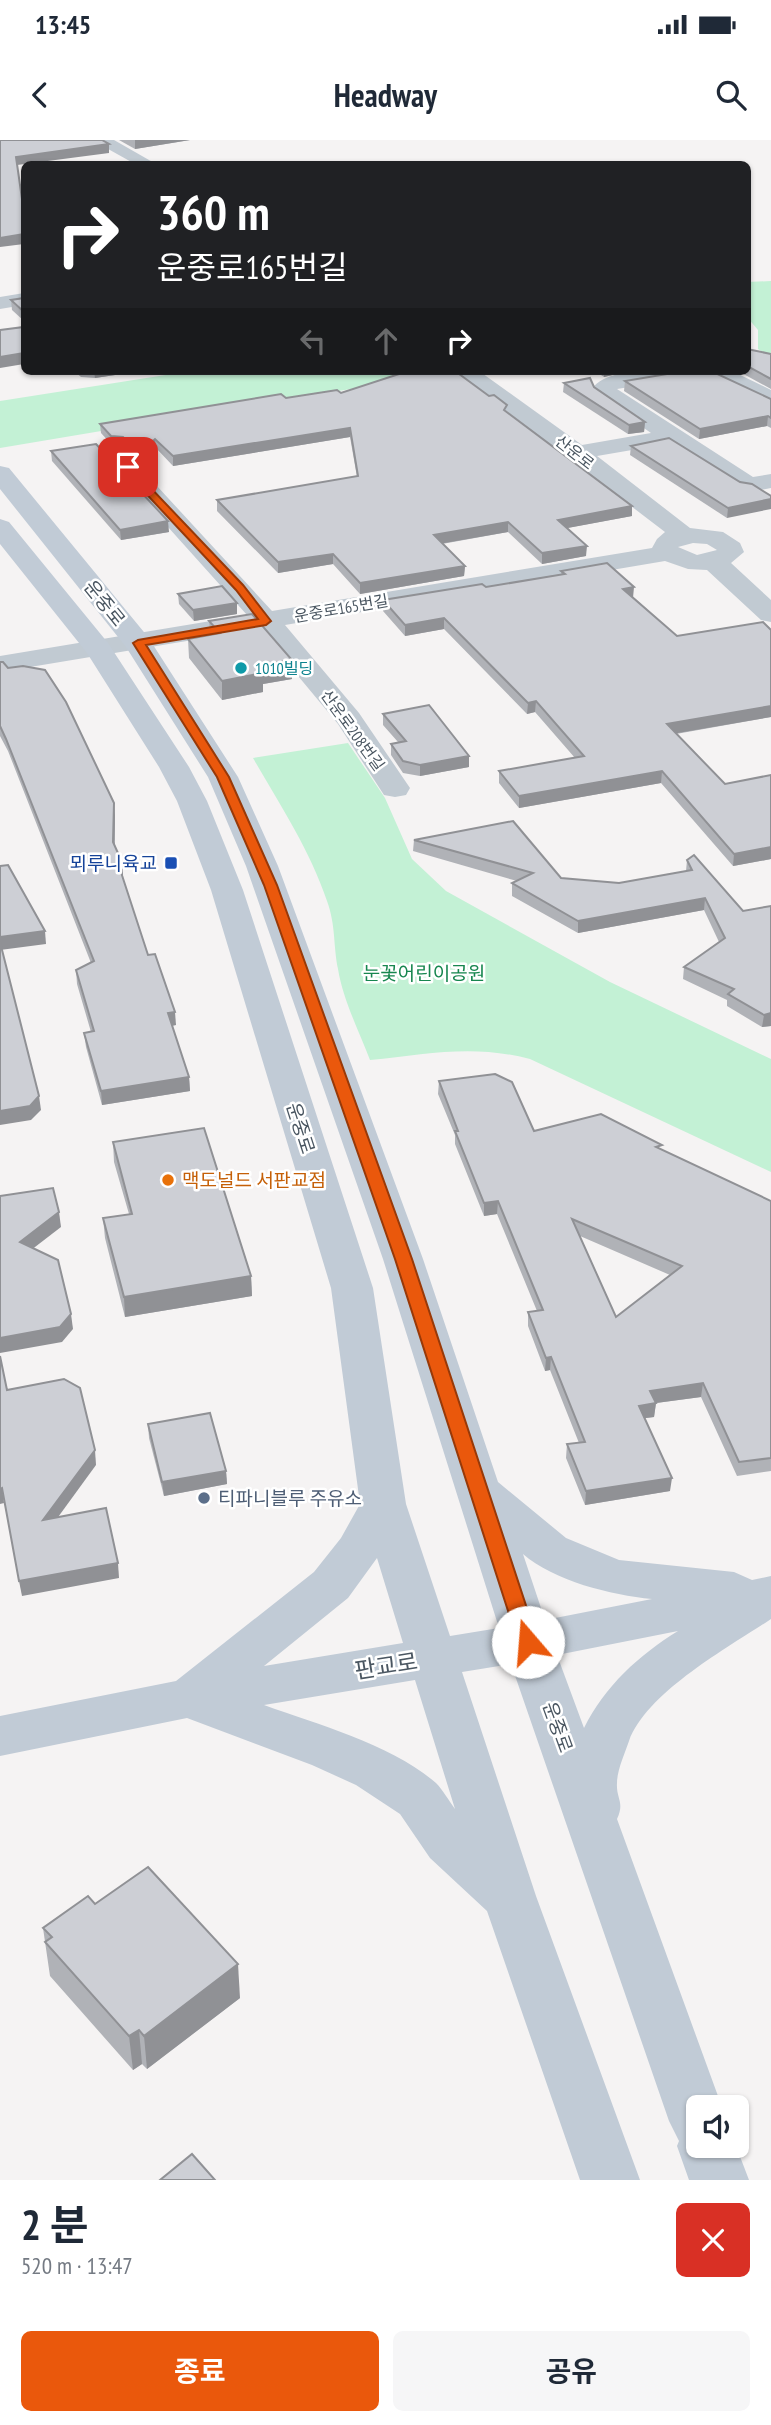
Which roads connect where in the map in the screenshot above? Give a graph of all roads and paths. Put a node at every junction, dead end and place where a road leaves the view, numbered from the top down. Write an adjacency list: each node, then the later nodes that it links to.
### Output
1 (101, 140): 2 (street)
2 (141, 161)
3 (21, 300): 4 (street)
4 (0, 303)
5 (470, 375): 11 (street, 산운로)
6 (661, 375): 9 (street)
7 (723, 375): 8 (street)
8 (771, 398)
9 (671, 436): 11 (street); 13 (street)
10 (114, 453): 18 (street, 산운로208번길)
11 (577, 453): 16 (street, 산운로)
12 (0, 473): 19 (main road, 운중로)
13 (760, 483): 14 (street)
14 (771, 502)
15 (0, 527): 20 (main road, 운중로)
16 (676, 544): 17 (street); 18 (street, 운중로165번길)
17 (771, 614)
18 (266, 621): 19 (street, 운중로165번길); 22 (street, 산운로208번길)
19 (138, 643): 20 (street, 운중로165번길); 23 (main road, 운중로)
20 (98, 649): 21 (street, 운중로165번길); 24 (main road, 운중로)
21 (0, 664)
22 (394, 788)
23 (478, 1490): 25 (main road); 26 (main road, 운중로)
24 (383, 1504): 27 (main road, 운중로); 28 (main road)
25 (771, 1594): 26 (main road, 판교로); 30 (main road)
26 (528, 1642): 27 (main road, 판교로); 30 (main road, 운중로)
27 (431, 1659): 28 (main road, 판교로); 31 (main road, 운중로)
28 (189, 1698): 29 (main road, 판교로); 31 (main road)
29 (0, 1736)
30 (605, 1860): 32 (main road, 운중로)
31 (509, 1896): 34 (main road, 운중로)
32 (688, 2095)
33 (711, 2158): 35 (main road)
34 (610, 2180)
35 (719, 2180)

